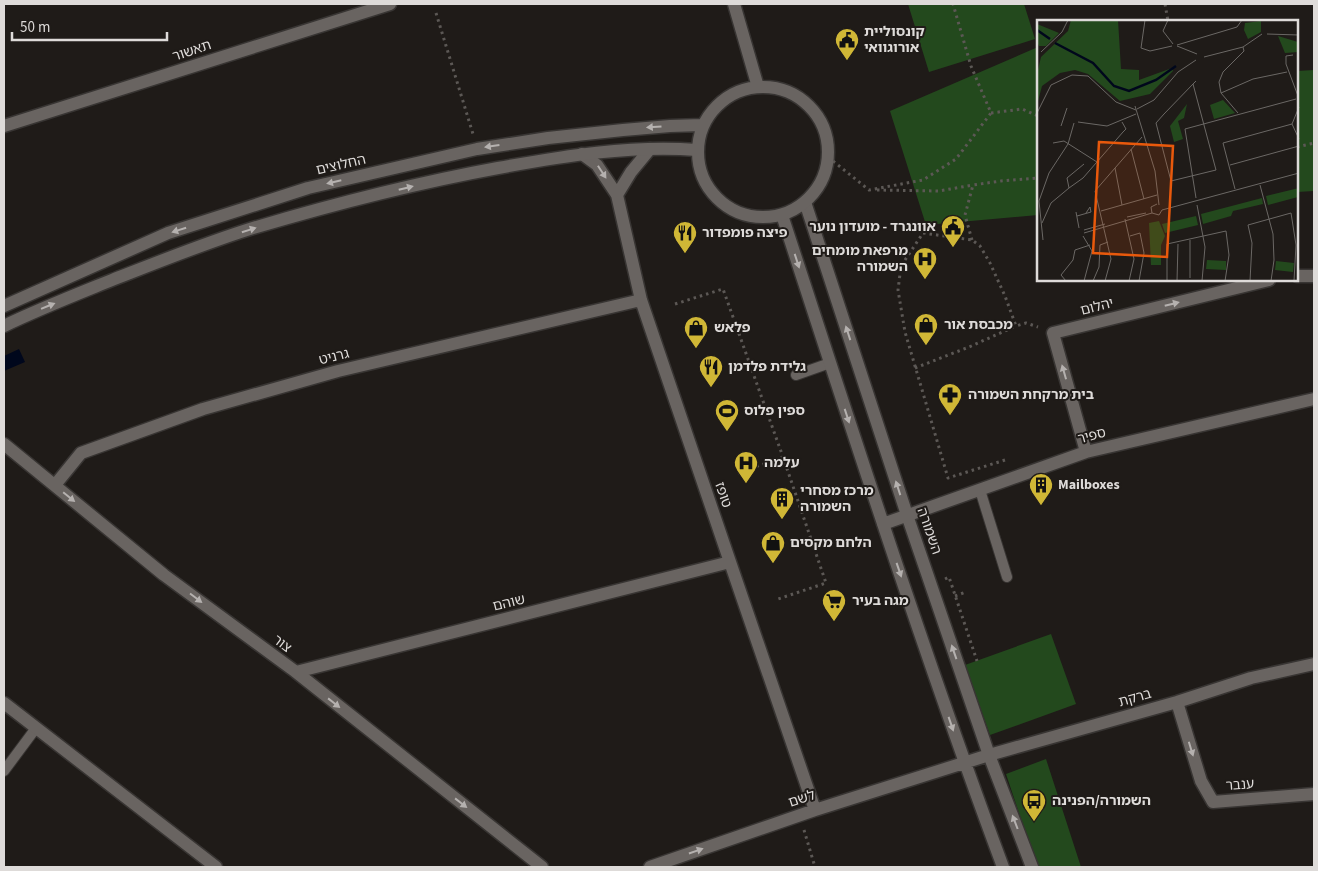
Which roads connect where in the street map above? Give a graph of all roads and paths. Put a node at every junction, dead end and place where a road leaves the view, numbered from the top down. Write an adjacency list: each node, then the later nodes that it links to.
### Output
1 (390, 4): 11 (street, תאשור)
2 (734, 4): 7 (street)
3 (953, 4): 8 (path)
4 (1165, 4): 6 (path)
5 (436, 12): 13 (path)
6 (1168, 20)
7 (758, 87): 10 (street); 18 (street)
8 (991, 114): 9 (path); 21 (path)
9 (1037, 116)
10 (702, 125): 13 (street, החלוצים, one-way to 13); 16 (street)
11 (4, 126)
12 (1314, 143): 14 (path)
13 (477, 148): 31 (street, החלוצים, one-way to 31)
14 (1298, 148)
15 (650, 149): 16 (street); 17 (street); 22 (street)
16 (697, 150): 24 (street)
17 (582, 154): 22 (street, טופז, one-way to 22); 32 (street, one-way to 17)
18 (828, 157): 21 (path); 23 (street)
19 (1037, 178): 20 (path)
20 (973, 185): 21 (path); 25 (path)
21 (869, 190)
22 (617, 195): 29 (street, טופז)
23 (805, 202): 24 (street); 46 (street, השמורה, one-way to 23)
24 (782, 215): 35 (street, one-way to 35)
25 (972, 240): 33 (path); 36 (path)
26 (1298, 276): 27 (street)
27 (1314, 276)
28 (1265, 281): 34 (street, יהלום, one-way to 28)
29 (642, 300): 44 (street, גרניט); 48 (street, טופז)
30 (675, 304): 41 (path)
31 (4, 306)
32 (4, 326)
33 (1016, 326): 34 (path); 36 (path)
34 (1053, 333): 40 (street, one-way to 34)
35 (830, 363): 37 (lane); 47 (street, one-way to 47)
36 (915, 368): 42 (path)
37 (796, 375)
38 (1314, 399): 40 (street, ספיר)
39 (4, 444): 44 (street, צור)
40 (1086, 452): 45 (street, ספיר)
41 (783, 457): 43 (path); 53 (path)
42 (1005, 460)
43 (738, 473)
44 (54, 485): 56 (street, צור, one-way to 56)
45 (980, 490): 46 (street, ספיר); 49 (lane)
46 (907, 516): 47 (street, ספיר); 60 (street, השמורה, one-way to 46)
47 (883, 524): 61 (street, one-way to 61)
48 (730, 562): 56 (street, שוהם); 64 (street, טופז)
49 (1008, 577)
50 (945, 579): 52 (path)
51 (966, 592): 52 (path)
52 (955, 596): 54 (path)
53 (775, 600)
54 (977, 661)
55 (1314, 664): 58 (street, ברקת)
56 (296, 672): 67 (street, צור, one-way to 67)
57 (4, 702): 59 (street)
58 (1177, 702): 60 (street, ברקת); 63 (street, ענבר, one-way to 63)
59 (36, 728): 62 (lane); 66 (street)
60 (989, 755): 61 (street, ברקת); 71 (street, השמורה, one-way to 60)
61 (964, 762): 64 (street, לשם); 70 (street)
62 (4, 771)
63 (1314, 794)
64 (814, 805): 65 (street)
65 (800, 815): 68 (street, לשם, one-way to 65); 69 (path)
66 (216, 867)
67 (542, 867)
68 (650, 867)
69 (816, 867)
70 (1003, 867)
71 (1032, 867)

